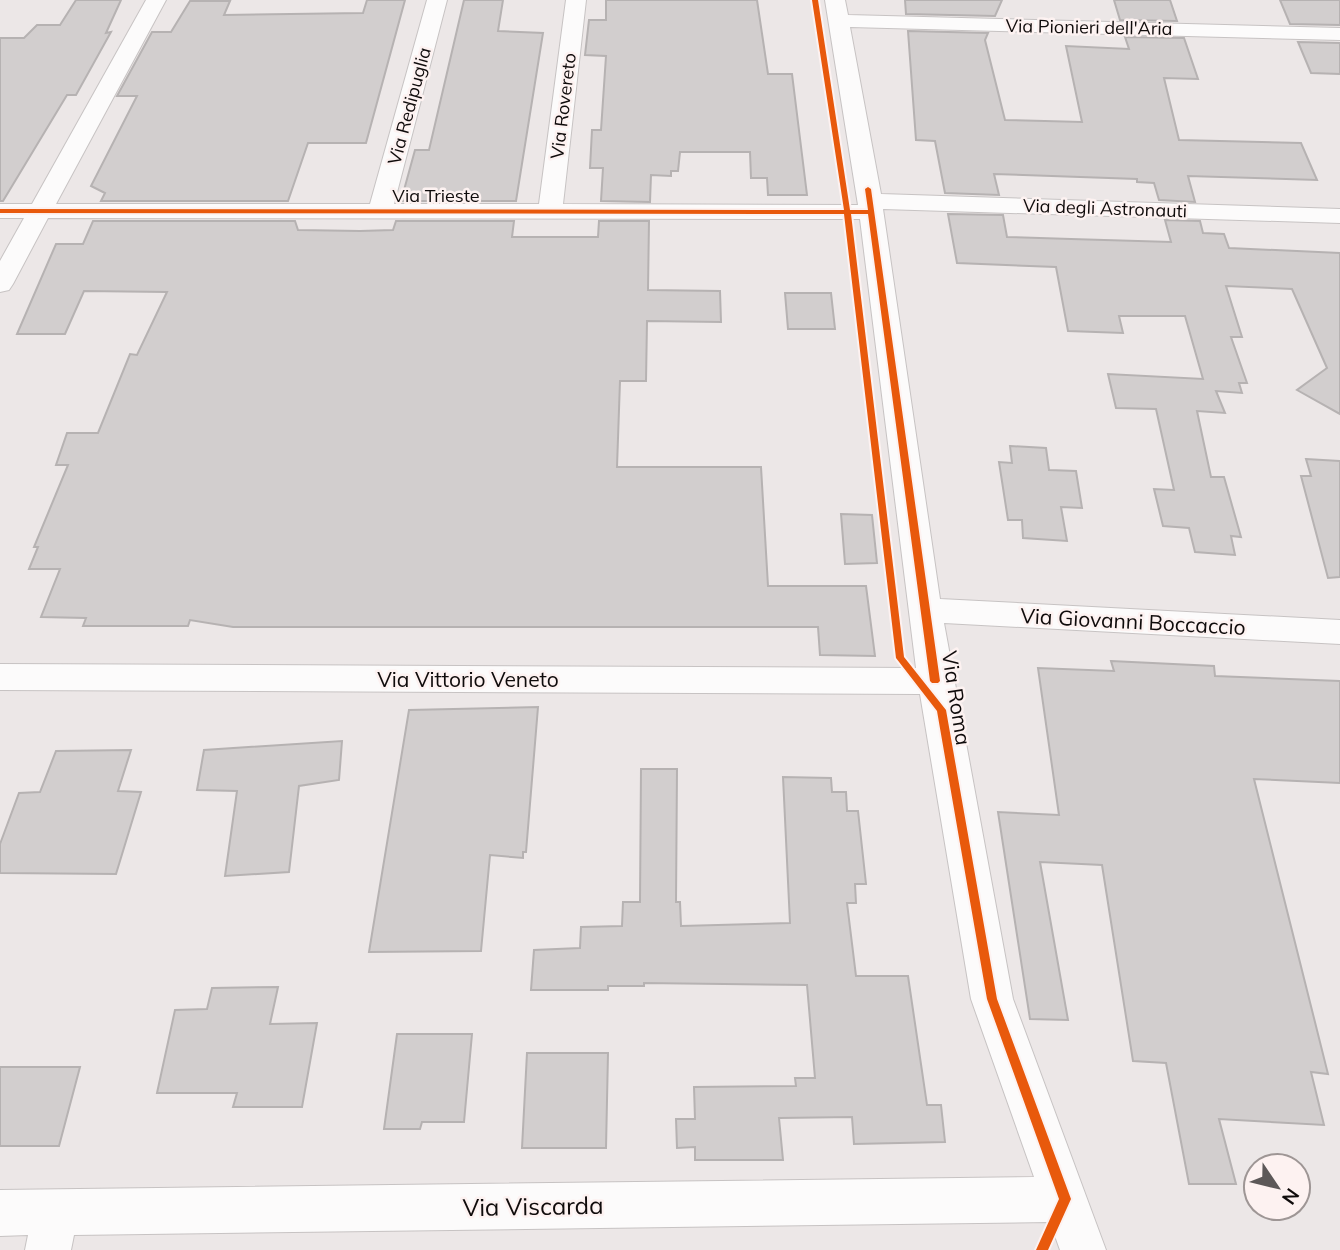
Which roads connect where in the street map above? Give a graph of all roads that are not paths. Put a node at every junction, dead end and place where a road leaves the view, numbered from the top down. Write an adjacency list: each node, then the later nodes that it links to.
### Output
1 (156, 0): 8 (street)
2 (437, 0): 9 (street, Via Redipuglia)
3 (576, 0): 10 (street, Via Rovereto)
4 (837, 11): 5 (street, Via Pionieri dell'Aria); 6 (street, Via Roma)
5 (1340, 34)
6 (870, 201): 10 (street, Via Trieste); 11 (street, Via degli Astronauti); 13 (street, Via Roma)
7 (0, 211): 8 (street, Via Trieste)
8 (41, 211): 9 (street, Via Trieste); 12 (street)
9 (380, 211): 10 (street, Via Trieste)
10 (550, 211)
11 (1340, 216)
12 (0, 284)
13 (926, 610): 14 (street, Via Giovanni Boccaccio); 16 (street, Via Roma)
14 (1340, 632)
15 (0, 677): 16 (street, Via Vittorio Veneto)
16 (935, 681): 17 (street, Via Roma)
17 (1065, 1199): 19 (street, Via Viscarda); 20 (street, Via Roma)
18 (0, 1213): 19 (street, Via Viscarda)
19 (51, 1231)
20 (1083, 1250)

